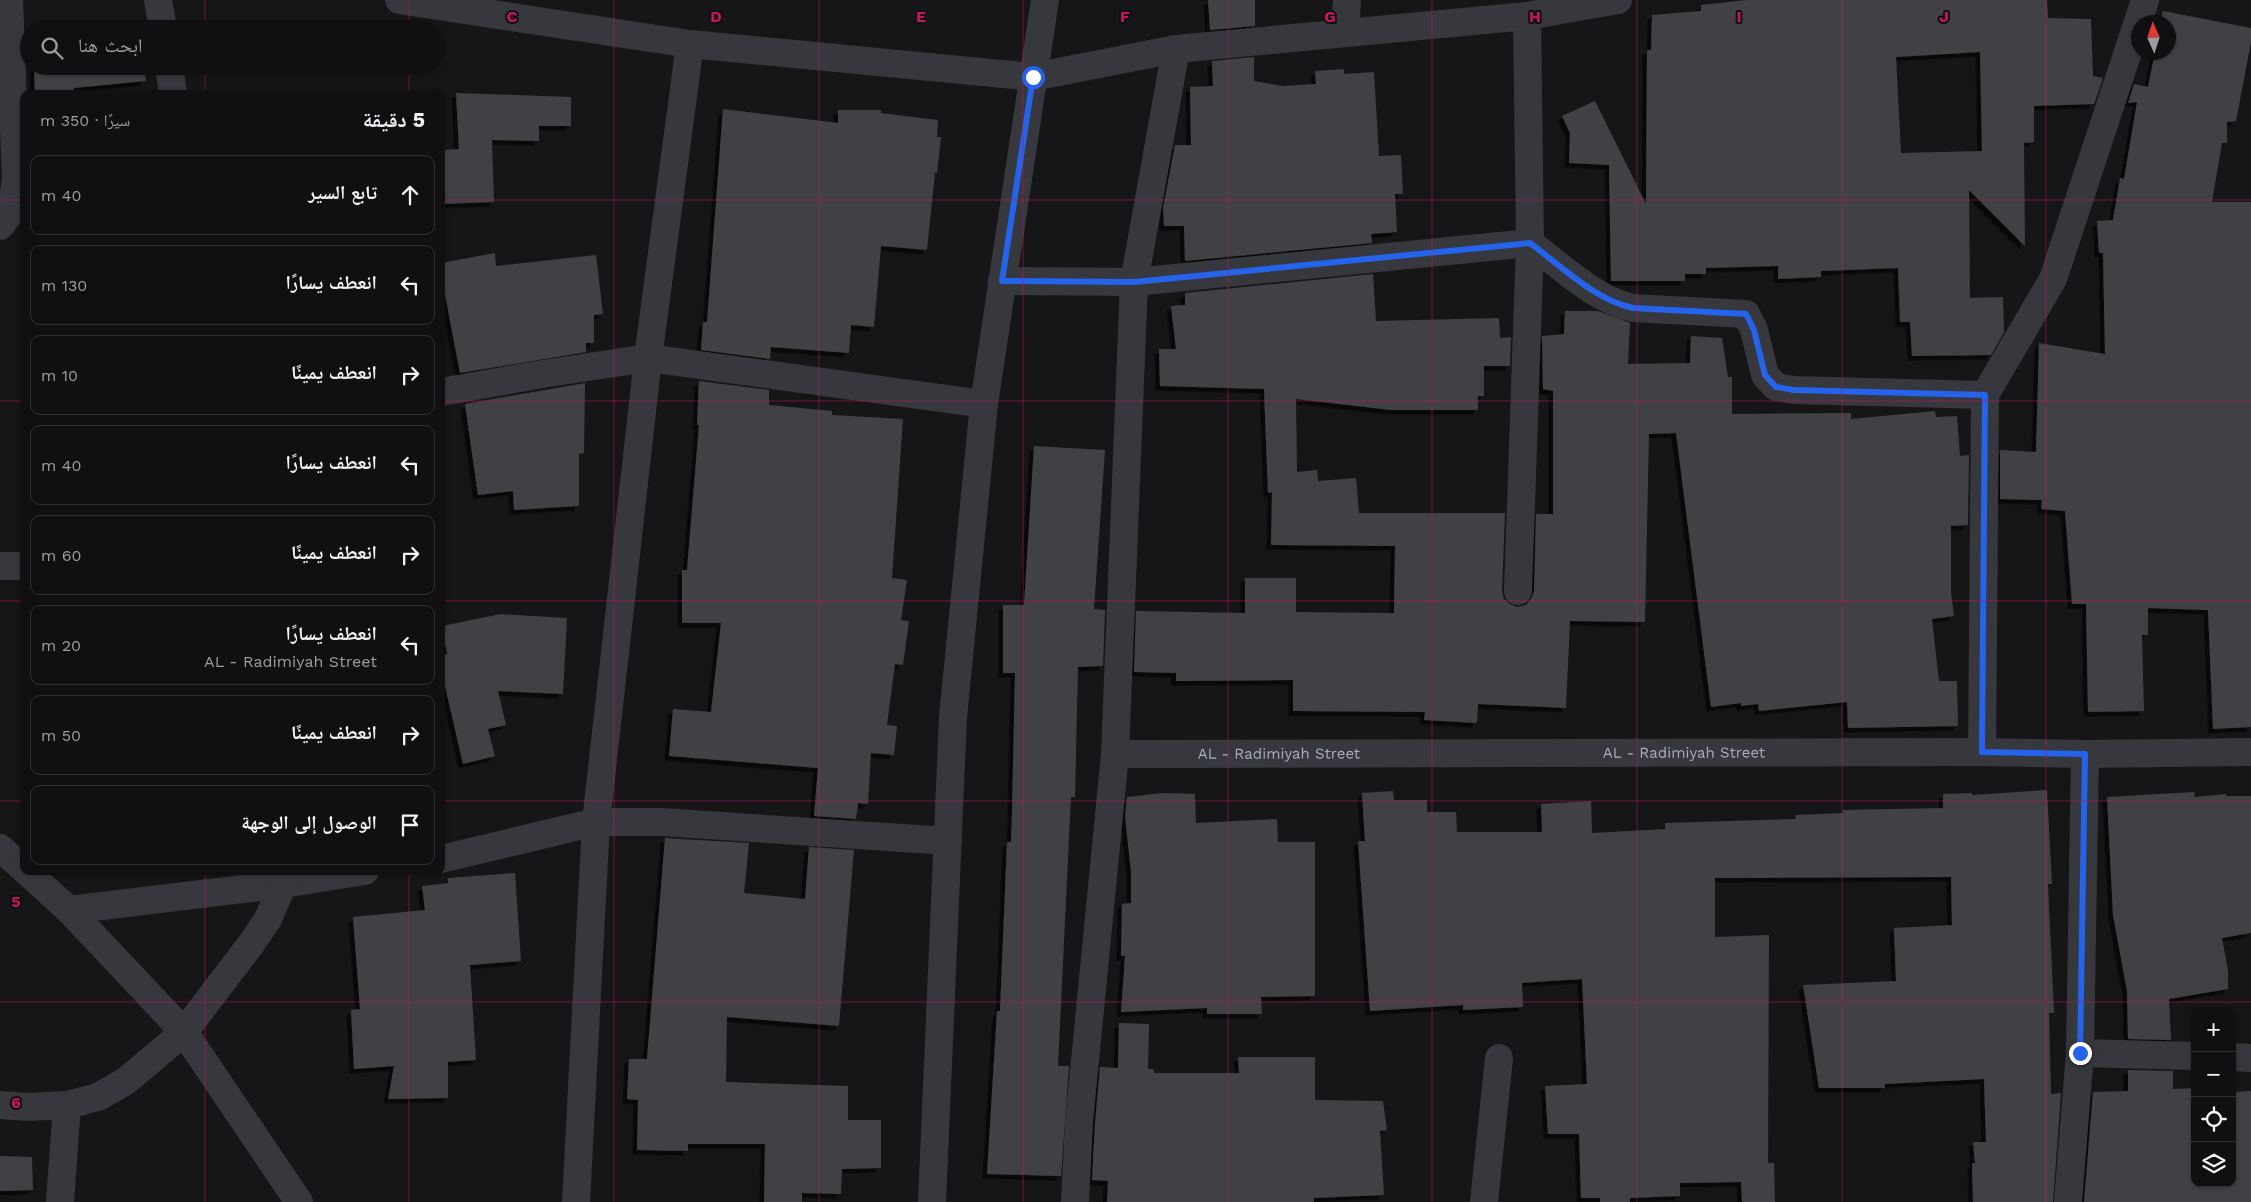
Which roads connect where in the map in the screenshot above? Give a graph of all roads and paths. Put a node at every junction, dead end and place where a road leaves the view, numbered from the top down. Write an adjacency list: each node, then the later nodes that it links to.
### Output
1 (9, 0): 16 (street)
2 (158, 0): 9 (street)
3 (399, 0): 11 (street)
4 (1044, 0): 14 (street)
5 (1347, 0): 10 (street)
6 (1618, 0): 8 (street)
7 (2145, 0): 22 (street)
8 (1527, 16): 10 (street); 17 (street)
9 (161, 20)
10 (1345, 34): 12 (street)
11 (690, 44): 14 (street); 20 (street)
12 (1176, 49): 14 (street); 19 (street)
13 (170, 75): 15 (street)
14 (1033, 77): 18 (street)
15 (172, 90)
16 (0, 226)
17 (1530, 243): 19 (street); 22 (street); 26 (street)
18 (1002, 281): 19 (street); 23 (street)
19 (1134, 282): 29 (street)
20 (648, 358): 21 (street); 23 (street); 31 (street)
21 (445, 391)
22 (1985, 395): 27 (street)
23 (984, 404): 32 (street)
24 (0, 566): 25 (street)
25 (20, 566)
26 (1518, 591)
27 (1982, 752): 29 (street, AL - Radimiyah Street); 30 (street, AL - Radimiyah Street)
28 (2251, 752): 30 (street, AL - Radimiyah Street)
29 (1115, 754): 52 (street)
30 (2085, 754): 41 (street)
31 (596, 822): 32 (street); 34 (street); 50 (street)
32 (948, 842): 51 (street)
33 (0, 848): 35 (street)
34 (445, 859)
35 (20, 866)
36 (30, 875): 39 (street)
37 (319, 875): 38 (street)
38 (283, 878): 39 (street); 40 (street)
39 (69, 910): 40 (street)
40 (184, 1032): 47 (street); 49 (street)
41 (2080, 1053): 42 (street); 54 (street)
42 (2191, 1056)
43 (2236, 1057): 45 (street)
44 (1499, 1058): 53 (street)
45 (2251, 1058)
46 (0, 1105): 47 (street)
47 (67, 1105): 48 (street)
48 (60, 1202)
49 (299, 1202)
50 (576, 1202)
51 (932, 1202)
52 (1075, 1202)
53 (1484, 1202)
54 (2068, 1202)

